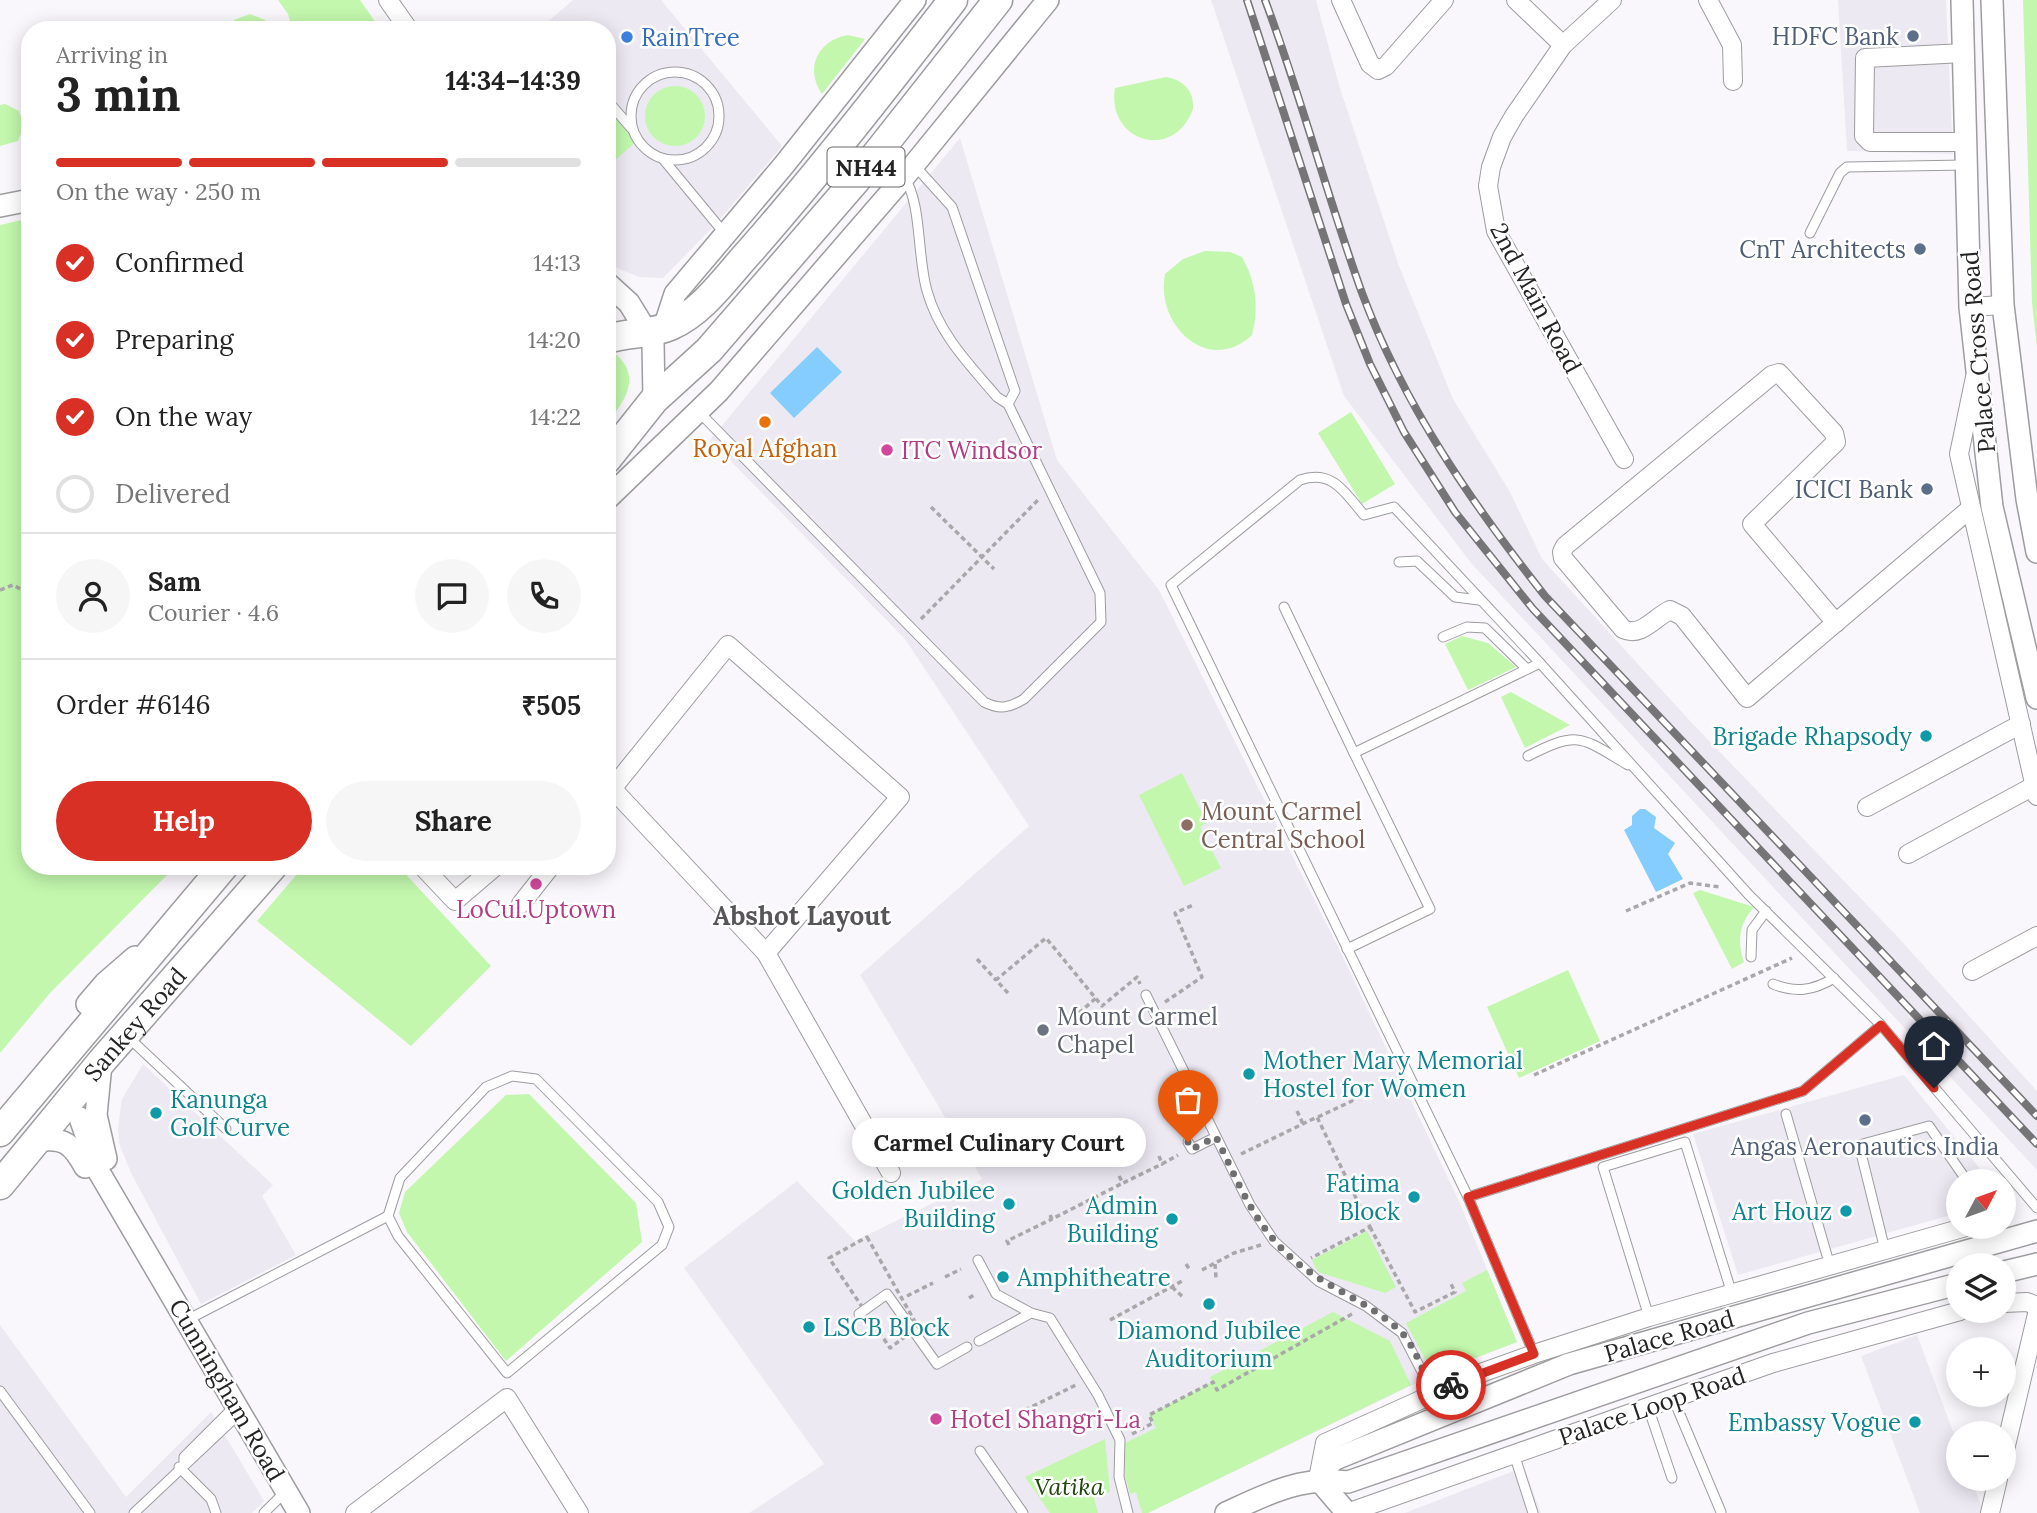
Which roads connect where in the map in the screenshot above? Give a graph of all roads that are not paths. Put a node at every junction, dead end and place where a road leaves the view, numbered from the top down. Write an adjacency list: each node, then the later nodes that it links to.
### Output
1 (388, 0): 13 (street)
2 (915, 0): 26 (street)
3 (953, 0): 30 (main road, NH44)
4 (998, 0): 33 (main road, NH44)
5 (1048, 0): 22 (street)
6 (1341, 0): 7 (street)
7 (1444, 0)
8 (1516, 0): 14 (street)
9 (1612, 0): 14 (street, 2nd Main Road)
10 (1708, 0): 16 (street)
11 (1962, 0): 15 (street, Palace Cross Road)
12 (1992, 0): 28 (street, Palace Cross Road)
13 (403, 21)
14 (1563, 45): 37 (street, 2nd Main Road)
15 (1964, 53): 19 (street, Palace Cross Road); 19 (street)
16 (1733, 81)
17 (616, 110): 18 (lane)
18 (633, 129): 20 (lane); 20 (lane)
19 (1966, 142): 21 (street, Palace Cross Road)
20 (663, 159): 26 (lane)
21 (1966, 165): 25 (lane); 29 (street, Palace Cross Road)
22 (909, 171): 34 (lane); 34 (lane); 35 (street)
23 (21, 202): 24 (street)
24 (0, 206)
25 (1810, 233)
26 (725, 234): 30 (street)
27 (616, 291): 30 (street)
28 (2003, 305): 29 (street); 40 (street, Palace Cross Road)
29 (1970, 307): 32 (street, Palace Cross Road)
30 (656, 331): 31 (main road); 33 (street)
31 (616, 336)
32 (1977, 367): 39 (street); 48 (street, Palace Cross Road)
33 (654, 400): 36 (main road)
34 (1009, 404): 35 (lane)
35 (699, 412): 38 (street)
36 (616, 447)
37 (1623, 459)
38 (616, 490)
39 (1971, 508): 44 (street); 49 (street)
40 (2037, 552)
41 (1399, 562): 42 (lane)
42 (1479, 600): 46 (lane); 67 (lane)
43 (1284, 607): 50 (lane)
44 (1836, 623): 44 (street)
45 (1443, 637): 47 (lane)
46 (1540, 663): 47 (lane); 52 (lane)
47 (1527, 669): 50 (lane)
48 (2037, 698)
49 (2021, 724): 54 (street); 56 (street)
50 (1354, 753): 67 (lane)
51 (1528, 756): 52 (lane)
52 (1638, 772): 64 (lane)
53 (616, 781): 68 (street)
54 (2036, 791): 57 (street)
55 (616, 796): 68 (street)
56 (1867, 807)
57 (1908, 854)
58 (216, 875): 66 (main road, Sankey Road)
59 (265, 875): 76 (main road, Sankey Road)
60 (430, 875): 61 (street)
61 (485, 875)
62 (544, 875): 63 (street)
63 (521, 904)
64 (1766, 911): 69 (lane); 71 (lane)
65 (2037, 936): 70 (street)
66 (163, 937): 74 (street); 81 (main road, Sankey Road)
67 (1347, 949): 88 (lane)
68 (766, 953): 86 (street)
69 (1751, 957)
70 (1972, 971)
71 (1833, 978): 72 (lane); 75 (lane)
72 (1773, 984)
73 (1146, 995): 82 (lane)
74 (86, 1004)
75 (1881, 1025): 88 (lane); 89 (lane)
76 (125, 1035): 77 (main road, Sankey Road); 80 (lane)
77 (102, 1061): 83 (main road, Sankey Road); 105 (street)
78 (1786, 1114): 96 (lane)
79 (80, 1118): 105 (street, Cunningham Road)
80 (226, 1129)
81 (0, 1132)
82 (1216, 1137): 84 (lane); 112 (lane)
83 (37, 1141): 87 (main road, Sankey Road); 105 (street)
84 (1190, 1145)
85 (1959, 1169): 93 (lane)
86 (891, 1173)
87 (0, 1185)
88 (1468, 1197): 110 (lane)
89 (2037, 1208)
90 (388, 1216): 90 (lane); 105 (lane)
91 (1946, 1233): 93 (street)
92 (2036, 1233): 121 (street, Palace Road)
93 (1885, 1250): 96 (street)
94 (978, 1261): 102 (lane)
95 (2037, 1264): 97 (street)
96 (1829, 1266): 99 (street)
97 (2016, 1269)
98 (1946, 1287): 121 (street, Palace Road)
99 (1732, 1294): 107 (street); 107 (lane)
100 (2016, 1302): 101 (street)
101 (2037, 1306)
102 (1031, 1313): 108 (lane); 133 (lane)
103 (859, 1314): 109 (lane)
104 (2037, 1314): 116 (street)
105 (182, 1315): 115 (street, Cunningham Road)
106 (1946, 1315): 113 (street, Palace Loop Road)
107 (1649, 1317): 110 (street)
108 (979, 1341)
109 (967, 1348)
110 (1534, 1354): 112 (street)
111 (0, 1391): 125 (lane)
112 (1433, 1393): 121 (street)
113 (1673, 1398): 114 (street, Palace Loop Road); 124 (lane)
114 (1647, 1407): 118 (street, Palace Loop Road); 120 (lane)
115 (237, 1410): 119 (lane); 122 (street, Cunningham Road)
116 (2012, 1421)
117 (980, 1451): 132 (lane)
118 (1514, 1454): 135 (street, Palace Loop Road); 136 (lane)
119 (182, 1465): 126 (lane); 127 (lane)
120 (1672, 1478)
121 (1318, 1479): 134 (street, Palace Road); 135 (street)
122 (286, 1491): 128 (lane); 129 (street, Cunningham Road)
123 (1995, 1491): 137 (street)
124 (1721, 1512)
125 (90, 1513)
126 (134, 1513)
127 (216, 1513)
128 (264, 1513)
129 (299, 1513)
130 (355, 1513): 131 (street)
131 (579, 1513)
132 (1023, 1513)
133 (1128, 1513)
134 (1226, 1513)
135 (1347, 1513)
136 (1533, 1513)
137 (1990, 1513)

